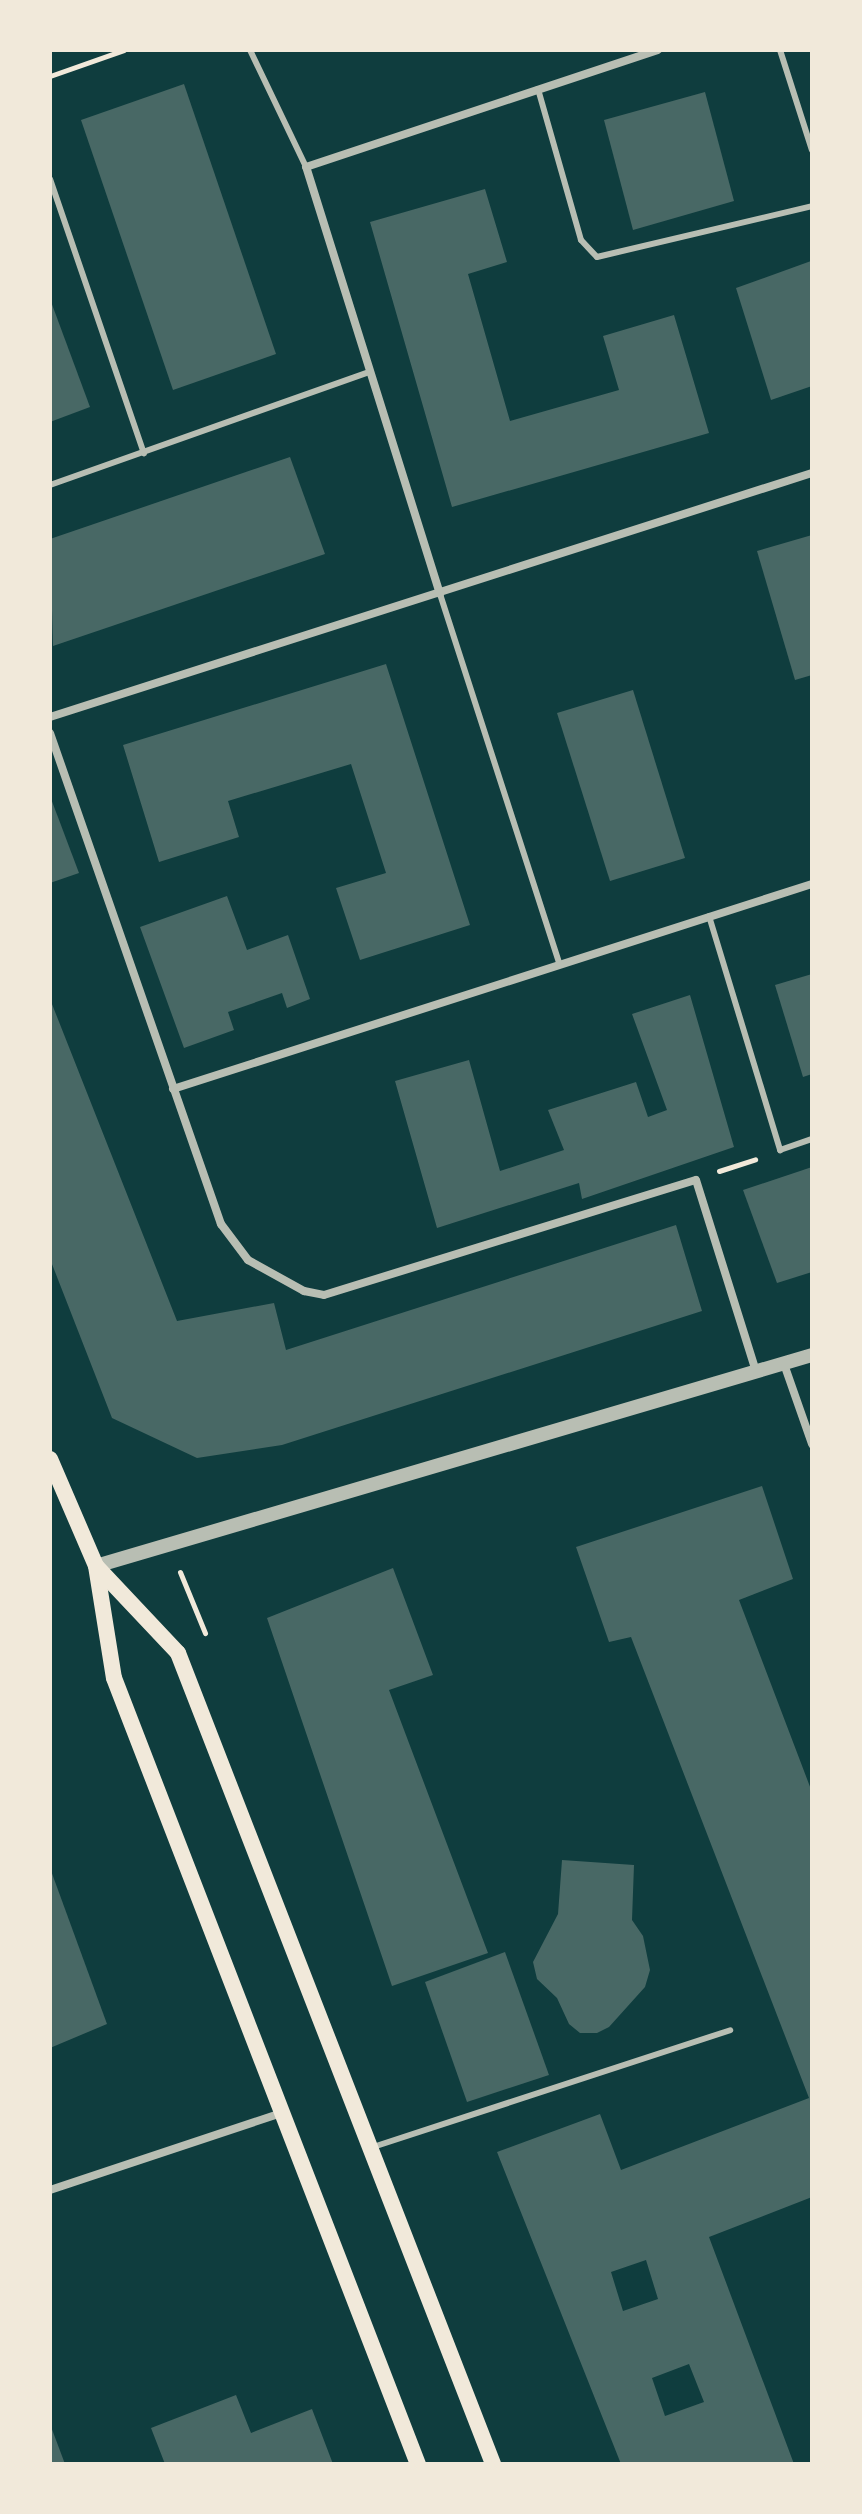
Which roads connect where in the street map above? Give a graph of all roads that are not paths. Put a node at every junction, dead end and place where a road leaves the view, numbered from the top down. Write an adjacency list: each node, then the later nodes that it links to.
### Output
1 (250, 50): 6 (lane)
2 (658, 50): 4 (street)
3 (780, 50): 5 (lane)
4 (538, 89): 6 (street); 8 (lane)
5 (812, 150)
6 (306, 167): 9 (street)
7 (50, 179): 10 (lane)
8 (812, 206)
9 (367, 373): 10 (lane); 13 (street)
10 (144, 453): 12 (lane)
11 (812, 473): 13 (street)
12 (50, 485)
13 (440, 594): 14 (street); 18 (lane)
14 (50, 717)
15 (50, 733): 19 (street)
16 (812, 884): 17 (street)
17 (709, 916): 18 (street); 20 (lane)
18 (559, 963): 19 (street)
19 (173, 1089): 23 (street)
20 (812, 1139)
21 (812, 1355): 22 (street)
22 (784, 1364): 23 (street); 24 (street)
23 (756, 1372): 26 (street)
24 (812, 1444)
25 (50, 1459): 26 (main road)
26 (96, 1566): 28 (main road); 29 (main road)
27 (730, 2030): 29 (lane)
28 (282, 2113): 30 (street); 31 (main road)
29 (370, 2148): 32 (main road)
30 (50, 2190)
31 (418, 2464)
32 (493, 2464)

